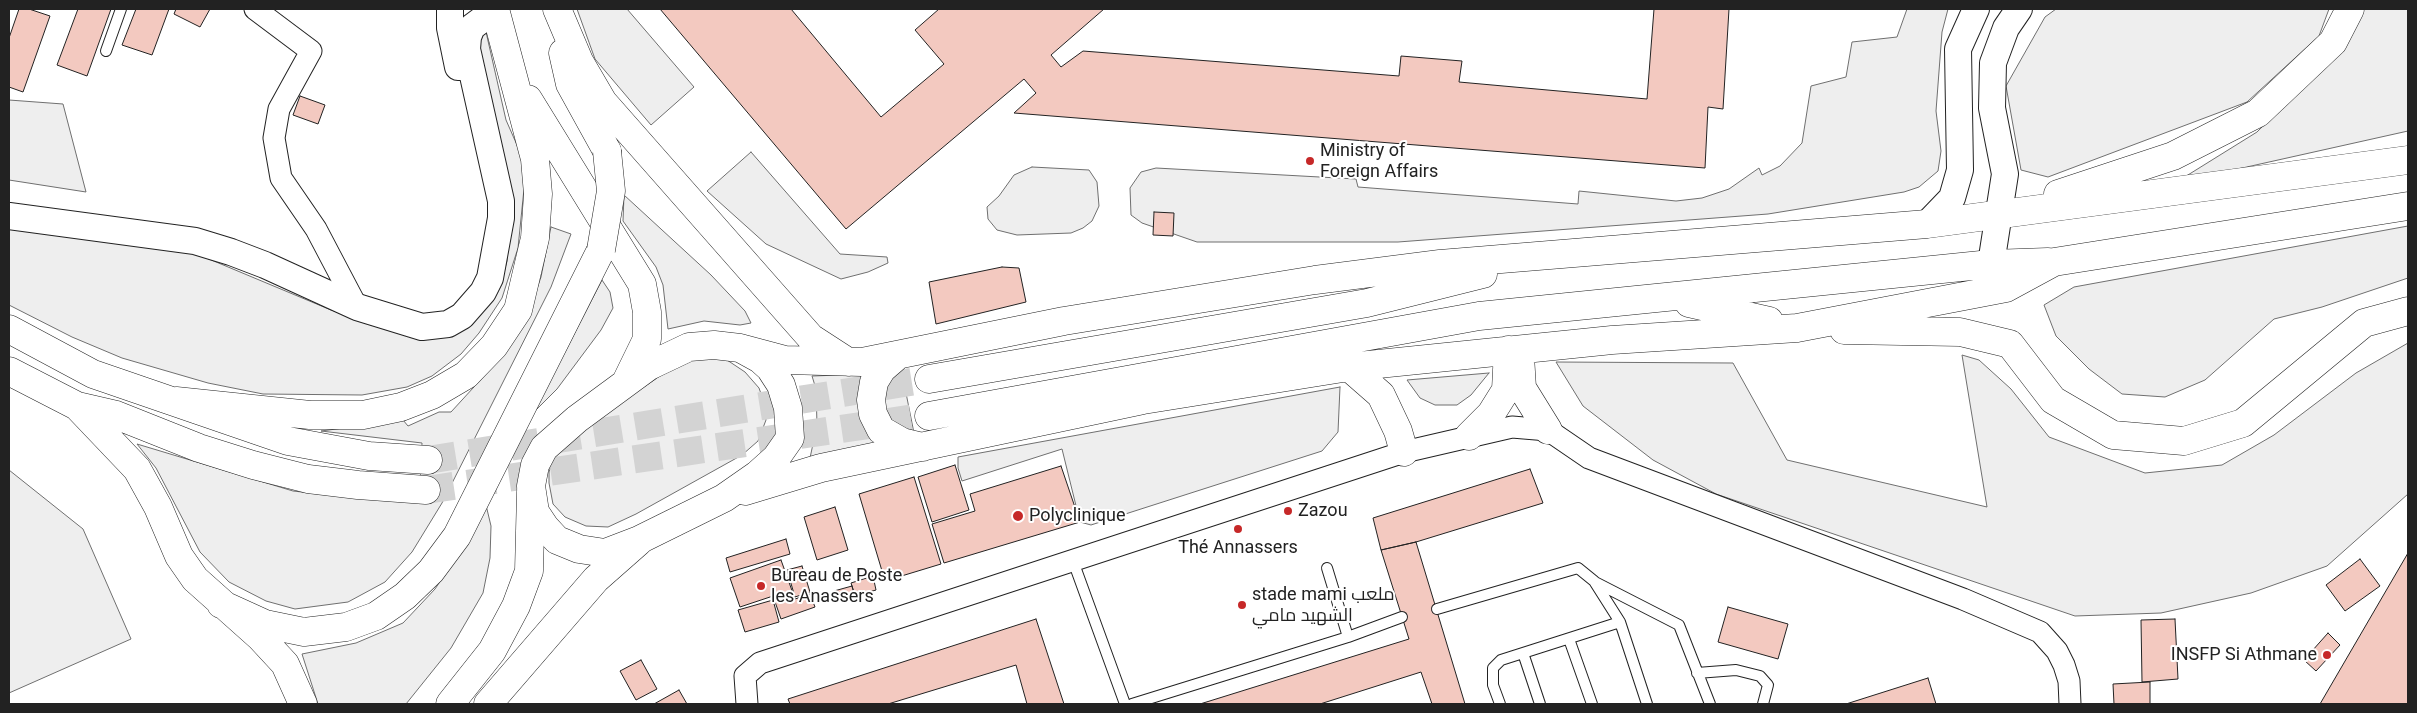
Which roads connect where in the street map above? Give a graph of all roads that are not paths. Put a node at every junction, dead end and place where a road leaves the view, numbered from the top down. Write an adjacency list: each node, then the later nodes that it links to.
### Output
1 (121, 9): 9 (lane)
2 (255, 9): 22 (street)
3 (450, 9): 16 (street)
4 (496, 9): 10 (main road); 16 (street)
5 (555, 9): 20 (main road); 49 (main road, bridge)
6 (1976, 9): 15 (street)
7 (2019, 9): 13 (street)
8 (2350, 9): 13 (main road)
9 (106, 51)
10 (512, 69): 33 (main road); 34 (main road)
11 (2408, 160): 13 (main road)
12 (2408, 206): 18 (main road)
13 (1997, 214): 15 (main road); 19 (street)
14 (9, 216): 22 (street)
15 (1927, 224): 17 (main road)
16 (495, 251): 22 (street)
17 (1567, 254): 27 (main road); 32 (main road)
18 (2054, 262): 19 (main road); 24 (main road)
19 (1991, 264): 21 (main road)
20 (774, 299): 28 (main road); 31 (main road)
21 (1668, 299): 24 (main road); 36 (main road)
22 (357, 306)
23 (2408, 311): 24 (main road)
24 (1797, 328): 26 (main road)
25 (9, 329): 34 (main road)
26 (1514, 349): 29 (main road); 37 (main road); 38 (main road)
27 (897, 356): 28 (main road); 39 (main road)
28 (848, 362): 31 (main road)
29 (1348, 367): 39 (main road); 40 (main road)
30 (9, 371): 35 (main road)
31 (783, 372): 33 (main road); 44 (main road)
32 (929, 379)
33 (625, 384): 42 (main road)
34 (176, 401): 41 (main road)
35 (77, 406): 43 (main road); 49 (main road)
36 (929, 416)
37 (1548, 430): 38 (street); 69 (street)
38 (1469, 436): 40 (street)
39 (923, 447): 44 (main road)
40 (1404, 452): 46 (street)
41 (428, 460)
42 (531, 486): 45 (main road); 58 (main road)
43 (426, 490)
44 (724, 498): 45 (main road)
45 (640, 540): 59 (main road)
46 (1073, 561): 60 (street); 61 (lane)
47 (1327, 568): 53 (lane)
48 (1594, 581): 50 (lane); 52 (lane); 56 (lane)
49 (221, 604): 57 (main road)
50 (1436, 609)
51 (1402, 617): 53 (lane)
52 (1620, 622): 54 (lane); 66 (lane)
53 (1348, 637): 62 (lane)
54 (1569, 638): 55 (lane); 65 (lane)
55 (1523, 653): 63 (lane); 64 (lane)
56 (1697, 673): 67 (lane); 68 (lane)
57 (302, 704)
58 (450, 704)
59 (488, 704)
60 (747, 704)
61 (1125, 704)
62 (1132, 704)
63 (1500, 704)
64 (1540, 704)
65 (1592, 704)
66 (1647, 704)
67 (1710, 704)
68 (1763, 704)
69 (2070, 704)

